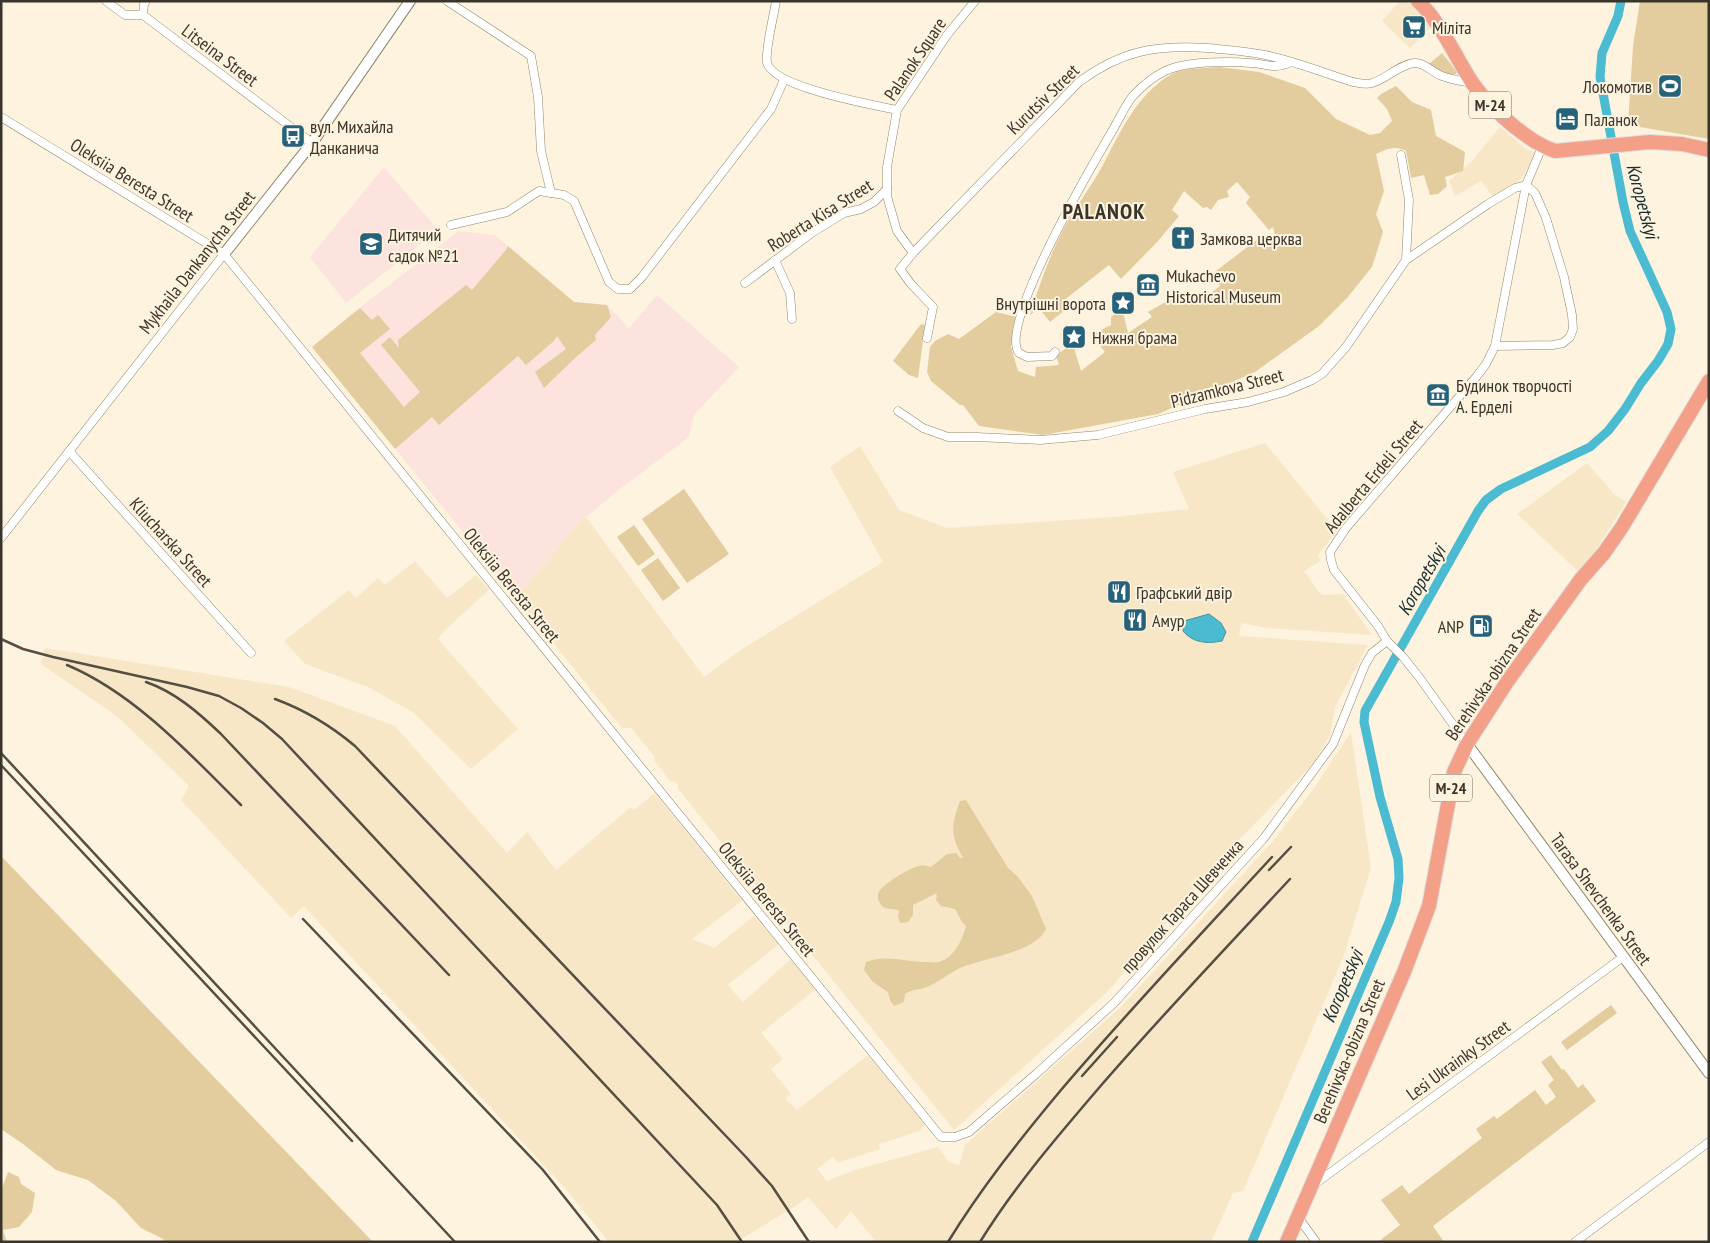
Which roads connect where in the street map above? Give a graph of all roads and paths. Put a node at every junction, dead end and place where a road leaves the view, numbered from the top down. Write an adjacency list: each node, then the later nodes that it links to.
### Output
1 (106, 1): 8 (street, Litseina Street)
2 (146, 1): 8 (street)
3 (410, 1): 14 (street, Mykhaila Dankanycha Street)
4 (447, 1): 20 (street)
5 (776, 1): 10 (street)
6 (975, 1): 12 (street, Palanok Square)
7 (1418, 1): 11 (highway, М-24)
8 (143, 15): 14 (street, Litseina Street)
9 (1291, 62): 11 (street, Kurutsiv Street); 22 (street, Kurutsiv Street); 30 (street)
10 (784, 80): 12 (street); 20 (street)
11 (1473, 83): 15 (highway, М-24)
12 (897, 110): 19 (street, Palanok Square)
13 (1, 117): 23 (street, Oleksiia Beresta Street)
14 (312, 143): 23 (street, Mykhaila Dankanycha Street)
15 (1542, 147): 16 (highway, М-24); 18 (street, Adalberta Erdeli Street)
16 (1709, 150)
17 (1401, 155): 25 (street)
18 (1526, 185): 25 (street); 29 (street, Adalberta Erdeli Street); 29 (street)
19 (887, 189): 22 (street, Palanok Square); 24 (street, Roberta Kisa Street)
20 (551, 193): 21 (street)
21 (451, 225)
22 (913, 252): 28 (street, Kurutsiv Street)
23 (224, 254): 33 (street, Mykhaila Dankanycha Street); 40 (street, Oleksiia Beresta Street)
24 (775, 260): 26 (street, Roberta Kisa Street); 27 (street)
25 (1406, 260): 32 (street, Pidzamkova Street)
26 (745, 283)
27 (792, 319)
28 (927, 338)
29 (1495, 346): 35 (street, Adalberta Erdeli Street)
30 (1055, 352)
31 (1709, 381): 37 (highway, Berehivska-obizna Street / М-24)
32 (898, 411)
33 (69, 451): 34 (street, Mykhaila Dankanycha Street); 36 (street, Kliucharska Street)
34 (1, 538)
35 (1390, 643): 37 (street, Adalberta Erdeli Street); 40 (street, провулок Тараса Шевченка)
36 (251, 653)
37 (1467, 744): 38 (street, Tarasa Shevchenka Street); 42 (highway, Berehivska-obizna Street / М-24)
38 (1624, 957): 39 (street, Tarasa Shevchenka Street); 42 (street, Lesi Ukrainky Street)
39 (1709, 1073)
40 (941, 1137)
41 (1709, 1142): 46 (street)
42 (1310, 1187): 43 (highway, Berehivska-obizna Street / М-24)
43 (1298, 1217): 44 (highway, Berehivska-obizna Street / М-24); 45 (street)
44 (1287, 1242)
45 (1316, 1242)
46 (1574, 1242)

